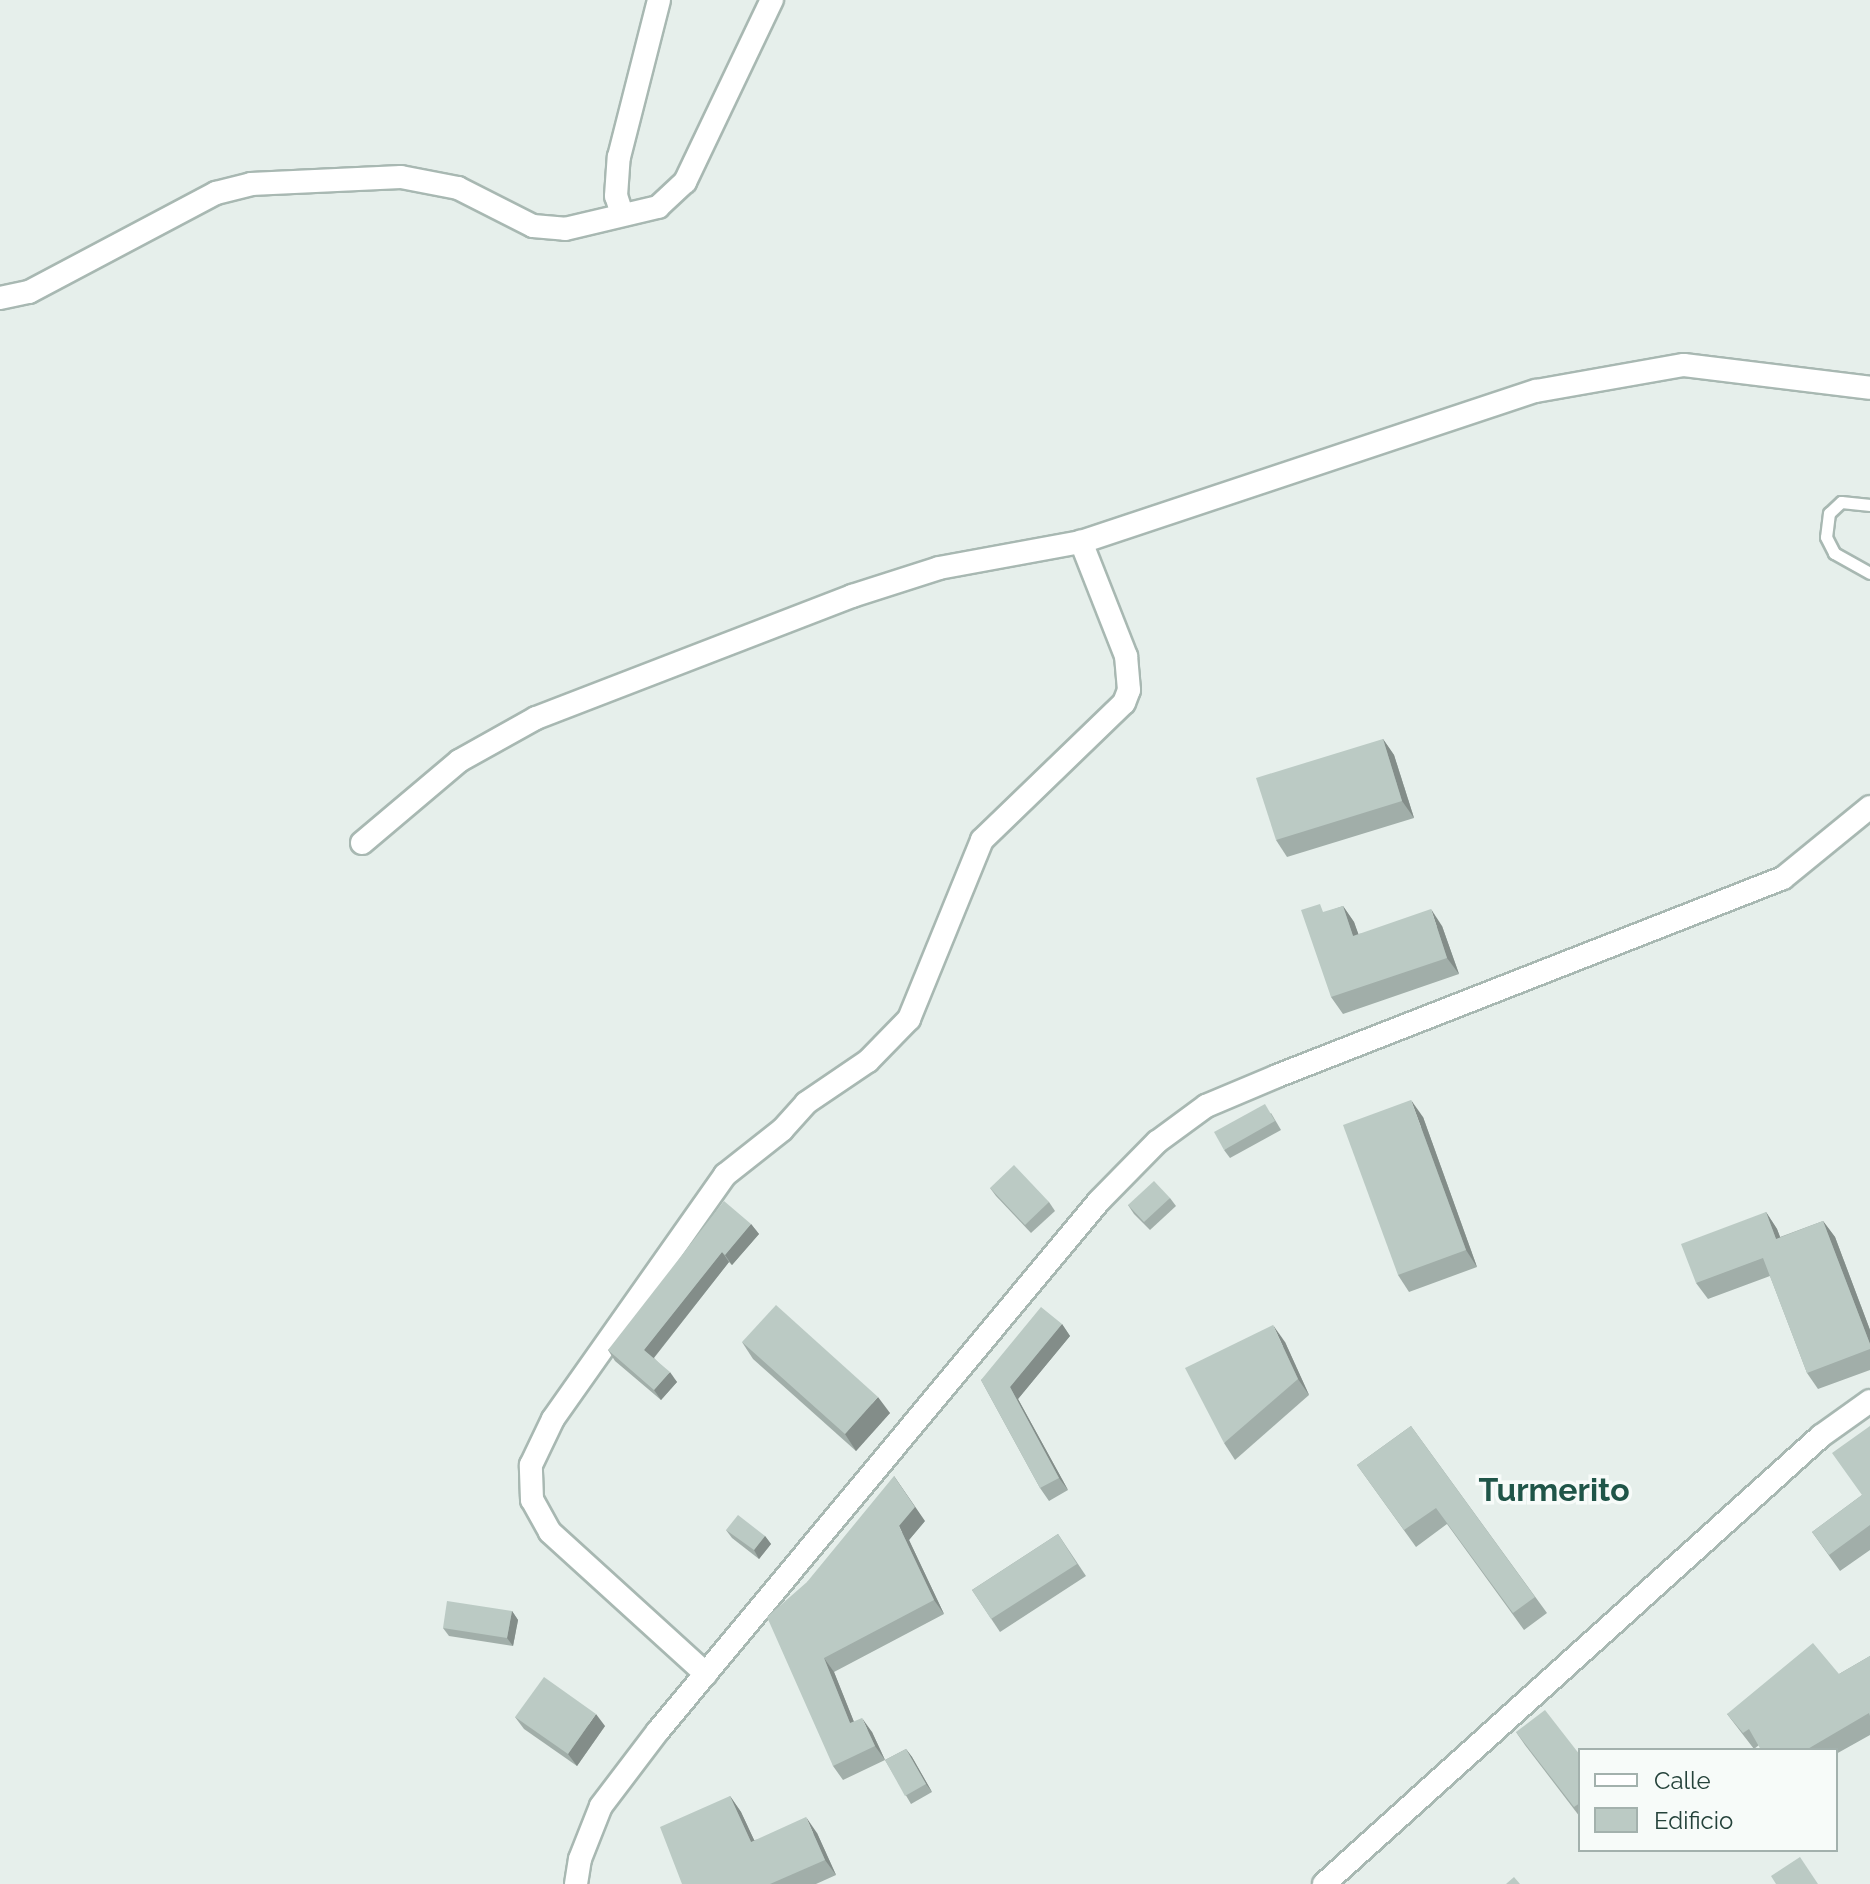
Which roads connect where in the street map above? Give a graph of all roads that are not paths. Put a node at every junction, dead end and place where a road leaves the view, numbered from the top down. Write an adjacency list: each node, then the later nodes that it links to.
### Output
1 (659, 0): 3 (street)
2 (772, 0): 3 (street)
3 (622, 214): 4 (street)
4 (0, 298)
5 (1870, 388): 7 (street)
6 (1870, 505): 8 (lane)
7 (1081, 542): 10 (street); 12 (street)
8 (1870, 573)
9 (1870, 807): 12 (street)
10 (362, 843)
11 (1870, 1401): 14 (street)
12 (706, 1674): 13 (street)
13 (576, 1884)
14 (1324, 1884)

